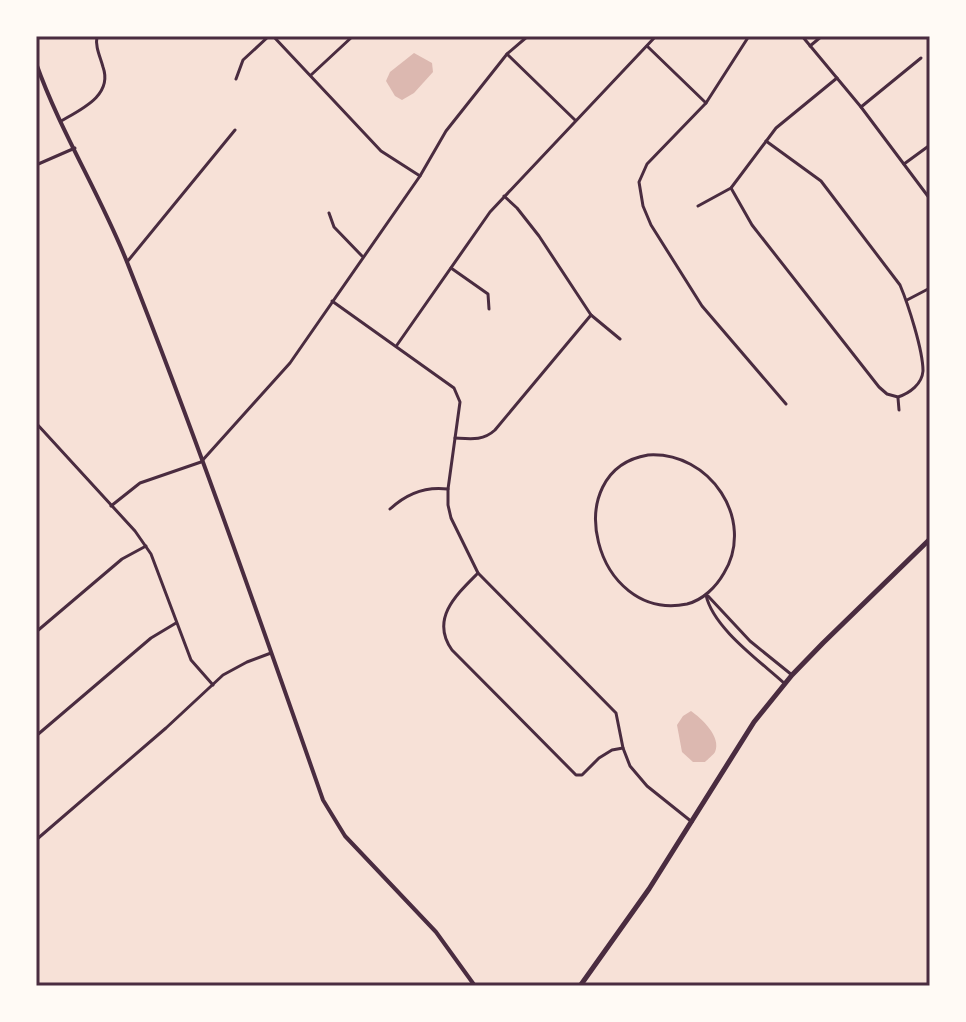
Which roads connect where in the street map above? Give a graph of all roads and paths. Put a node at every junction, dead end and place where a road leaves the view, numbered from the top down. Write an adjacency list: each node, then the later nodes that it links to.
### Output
1 (97, 36): 20 (street)
2 (271, 36): 14 (street); 16 (street)
3 (353, 36): 14 (street)
4 (528, 36): 11 (street)
5 (656, 36): 9 (street)
6 (749, 36): 17 (street)
7 (802, 36): 10 (street)
8 (822, 36): 10 (street)
9 (647, 46): 17 (street); 19 (street)
10 (810, 46): 15 (street)
11 (507, 54): 19 (street); 27 (street)
12 (921, 58): 18 (street)
13 (36, 63): 20 (main road)
14 (311, 75): 27 (street)
15 (837, 78): 18 (street); 22 (street)
16 (236, 79)
17 (706, 103): 46 (street)
18 (861, 107): 25 (street)
19 (575, 120): 29 (street)
20 (61, 121): 24 (main road)
21 (235, 130): 34 (street)
22 (766, 141): 28 (street); 37 (street)
23 (930, 145): 25 (street)
24 (75, 148): 26 (street); 34 (main road)
25 (904, 164): 30 (street)
26 (36, 165)
27 (420, 176): 33 (street)
28 (731, 188): 31 (street); 45 (street)
29 (504, 196): 35 (street); 40 (street)
30 (930, 199)
31 (698, 206)
32 (329, 213): 33 (street)
33 (362, 256): 38 (street)
34 (127, 262): 50 (main road)
35 (451, 268): 39 (street); 42 (street)
36 (930, 288): 37 (street)
37 (907, 300): 43 (street)
38 (332, 301): 42 (street); 50 (street)
39 (489, 309)
40 (591, 315): 41 (street); 49 (street)
41 (620, 339)
42 (396, 346): 49 (street)
43 (923, 371): 44 (street); 45 (street)
44 (930, 372)
45 (898, 397): 47 (street)
46 (786, 404)
47 (899, 410)
48 (36, 423): 52 (street)
49 (455, 438): 51 (street)
50 (201, 462): 52 (street); 60 (main road)
51 (448, 489): 53 (street); 56 (street)
52 (111, 506): 55 (street)
53 (390, 509)
54 (930, 539): 61 (main road)
55 (146, 546): 58 (street); 59 (street)
56 (478, 573): 65 (street); 65 (street)
57 (706, 595): 57 (street); 61 (street); 62 (street)
58 (177, 622): 63 (street); 64 (street)
59 (36, 632)
60 (271, 653): 63 (street); 68 (main road)
61 (792, 675): 62 (main road)
62 (785, 684): 66 (main road)
63 (213, 685): 67 (street)
64 (36, 736)
65 (623, 748): 66 (street)
66 (692, 822): 69 (main road)
67 (36, 840)
68 (475, 986)
69 (580, 986)

